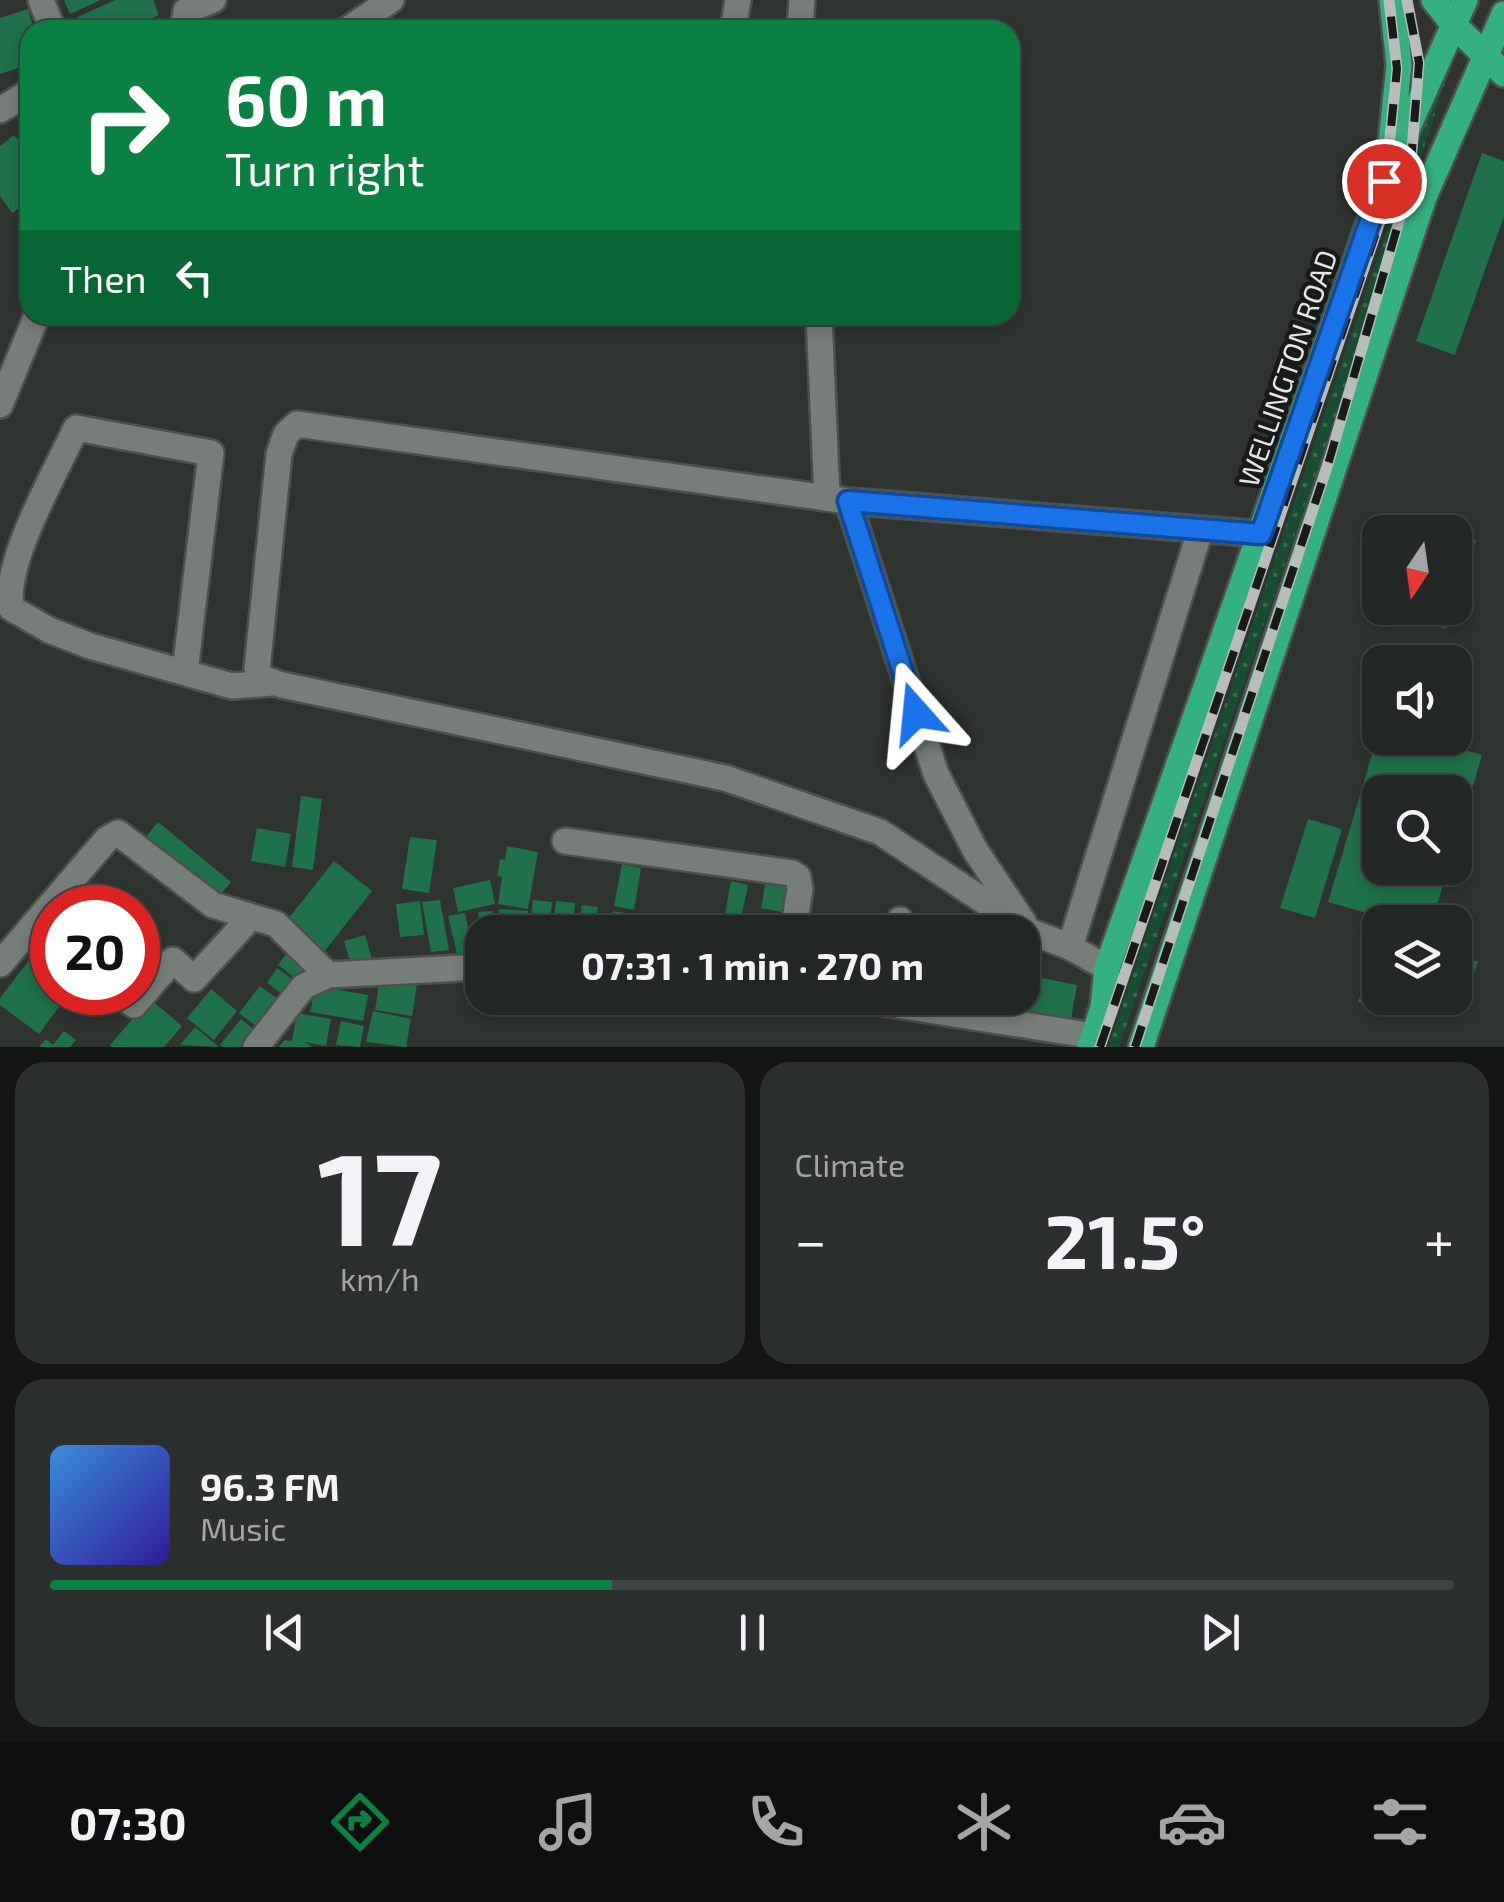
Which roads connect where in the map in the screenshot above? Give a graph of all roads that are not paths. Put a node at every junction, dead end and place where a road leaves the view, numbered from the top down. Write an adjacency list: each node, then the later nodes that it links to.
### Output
1 (213, 0): 7 (street)
2 (391, 0): 9 (street)
3 (1392, 0): 12 (main road)
4 (1434, 0): 10 (main road)
5 (1465, 0): 10 (main road, WELLINGTON ROAD)
6 (1494, 0): 8 (main road)
7 (182, 13)
8 (1504, 14): 11 (main road)
9 (362, 20)
10 (1453, 24): 11 (main road); 12 (main road, WELLINGTON ROAD)
11 (1494, 65): 37 (main road)
12 (1384, 181): 19 (main road, WELLINGTON ROAD)
13 (31, 325): 15 (street)
14 (821, 325): 17 (street)
15 (10, 355): 16 (street)
16 (0, 405)
17 (837, 500): 18 (street); 21 (street); 25 (street)
18 (1200, 531): 19 (street); 28 (street)
19 (1261, 534): 31 (main road, WELLINGTON ROAD)
20 (185, 672): 20 (street); 21 (street)
21 (272, 683): 24 (street)
22 (565, 840): 23 (street)
23 (796, 915)
24 (1005, 915)
25 (1018, 915)
26 (252, 917): 29 (street); 32 (street); 33 (street)
27 (1040, 935): 28 (street)
28 (1070, 947): 31 (street)
29 (0, 964)
30 (465, 968): 33 (street)
31 (1106, 968): 35 (main road, WELLINGTON ROAD)
32 (160, 976)
33 (328, 976): 36 (street)
34 (958, 1015): 35 (street)
35 (1092, 1042)
36 (256, 1047)
37 (1141, 1047)

